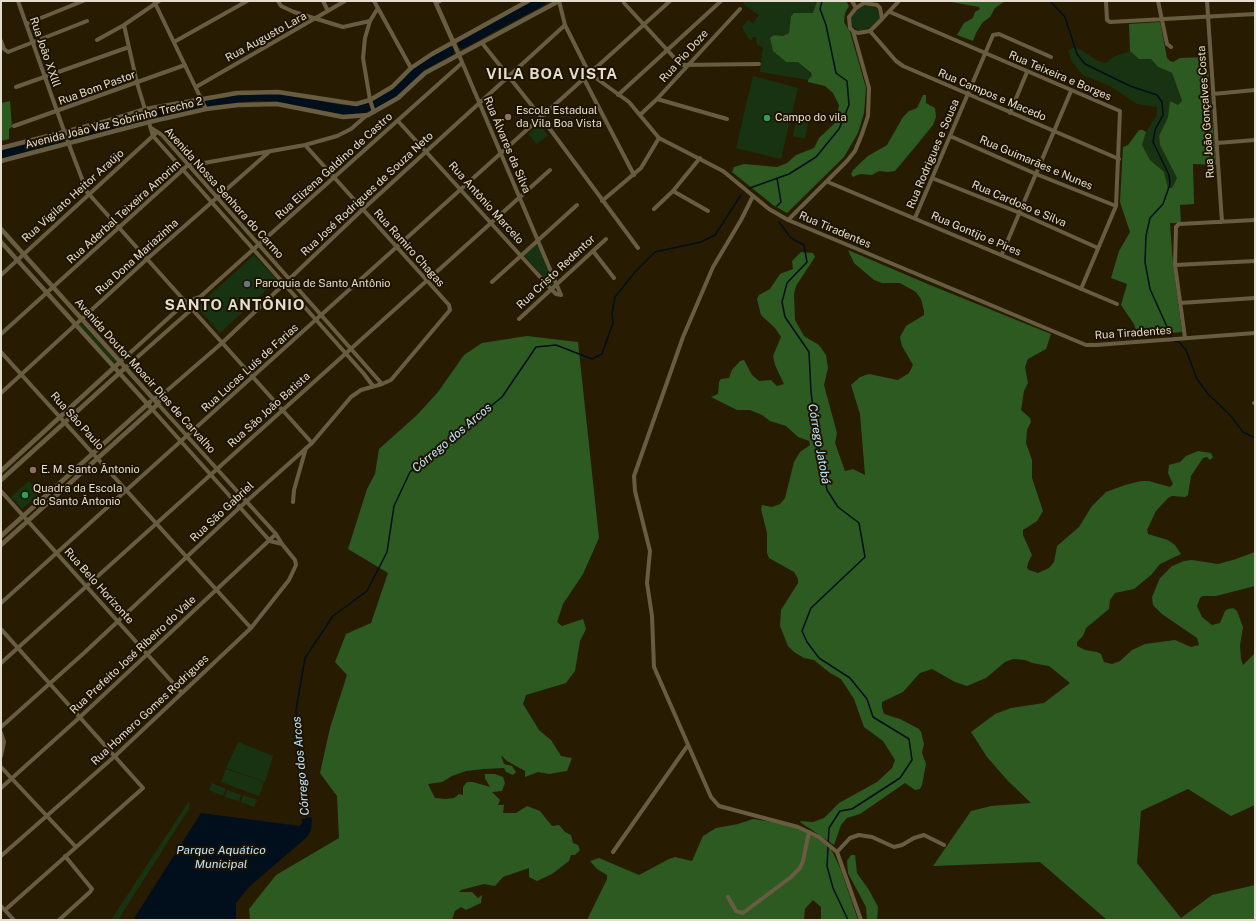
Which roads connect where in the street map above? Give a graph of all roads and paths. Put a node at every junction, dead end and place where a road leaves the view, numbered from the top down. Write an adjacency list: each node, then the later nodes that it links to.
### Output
1 (18, 1): 33 (street, Rua João XXlll)
2 (83, 1): 33 (street)
3 (247, 1): 42 (street)
4 (278, 1): 29 (street)
5 (323, 1): 24 (street)
6 (345, 1): 24 (street, Rua Augusto Lara)
7 (374, 1): 21 (street)
8 (528, 1): 44 (street)
9 (559, 1): 36 (street, Rua Tiradentes); 45 (street, Avenida João Vaz Sobrinho Trecho 2)
10 (670, 1): 34 (street, Rua Lucas Luís de Farias)
11 (721, 1): 49 (street)
12 (852, 1): 22 (street)
13 (1106, 1): 28 (street)
14 (1158, 1): 28 (street)
15 (1207, 1): 27 (street, Rua João Gonçalves Costa)
16 (156, 2): 35 (street); 42 (street)
17 (437, 2): 44 (street, Rua Álvares da Silva)
18 (865, 2): 22 (street); 30 (street)
19 (898, 2): 25 (street)
20 (624, 3): 34 (street)
21 (378, 8): 32 (street); 57 (street)
22 (856, 8): 37 (street)
23 (740, 9): 56 (street, Rua Pio Doze)
24 (328, 11): 29 (street, Rua Augusto Lara)
25 (890, 12): 30 (street); 50 (street, Rua Teixeira e Borges)
26 (1255, 14): 27 (street)
27 (1208, 17): 28 (street); 68 (street, Rua João Gonçalves Costa)
28 (1161, 18): 48 (street)
29 (316, 19): 32 (street); 65 (street, Rua Augusto Lara)
30 (882, 19): 38 (street)
31 (88, 21): 43 (street)
32 (370, 21): 73 (street)
33 (26, 24): 43 (street, Rua João XXlll)
34 (644, 24): 49 (street); 59 (street, Rua Lucas Luís de Farias)
35 (124, 25): 40 (street); 46 (street)
36 (565, 25): 59 (street, Rua Tiradentes); 61 (street, Rua José Rodrigues de Souza Neto)
37 (853, 31): 39 (street); 47 (street)
38 (870, 31): 39 (street); 70 (street, Rua Campos e Macedo)
39 (858, 33): 47 (street)
40 (97, 40)
41 (1, 41): 43 (street)
42 (174, 42): 55 (street)
43 (32, 43): 60 (street, Rua João XXlll)
44 (453, 43): 51 (street, Rua Álvares da Silva); 57 (street)
45 (482, 43): 51 (street, Avenida João Vaz Sobrinho Trecho 2); 61 (street)
46 (129, 47): 60 (street); 63 (street)
47 (858, 48): 112 (street)
48 (1171, 48)
49 (668, 50): 56 (street); 69 (street)
50 (985, 53): 52 (street, Rua Rodrigues e Sousa); 58 (street, Rua Teixeira e Borges); 70 (street, Rua Rodrigues e Sousa)
51 (458, 54): 53 (street, Rua Álvares da Silva); 77 (street, Avenida João Vaz Sobrinho Trecho 2)
52 (1051, 57)
53 (462, 63): 74 (street, Rua Álvares da Silva); 85 (street, Rua Elizena Galdino de Castro)
54 (760, 64): 56 (street)
55 (185, 65): 63 (street, Rua Bom Pastor); 65 (street)
56 (686, 66): 72 (street, Rua Pio Doze)
57 (411, 68): 73 (street)
58 (1027, 72): 67 (street, Rua Teixeira e Borges); 79 (street)
59 (589, 73): 62 (street, Rua Lucas Luís de Farias); 69 (street, Rua Tiradentes)
60 (44, 76): 64 (street); 78 (street, Rua João XXlll)
61 (509, 77): 74 (street, Rua José Rodrigues de Souza Neto); 82 (street)
62 (584, 79): 82 (street, Rua Lucas Luís de Farias); 109 (street)
63 (137, 83): 76 (street); 78 (street, Rua Bom Pastor)
64 (16, 87)
65 (196, 87): 71 (street)
66 (1255, 90): 68 (street)
67 (1072, 91): 90 (street); 103 (street, Rua Teixeira e Borges)
68 (1213, 94): 96 (street, Rua João Gonçalves Costa)
69 (618, 95): 81 (street, Rua Tiradentes)
70 (968, 95): 79 (street, Rua Campos e Macedo); 92 (street, Rua Rodrigues e Sousa)
71 (201, 99): 73 (street); 75 (street); 76 (street)
72 (658, 99): 81 (street, Rua Pio Doze); 83 (street)
73 (370, 101): 77 (street)
74 (479, 104): 100 (street, Rua José Rodrigues de Souza Neto); 101 (street, Rua Álvares da Silva)
75 (206, 109): 80 (street, Avenida João Vaz Sobrinho Trecho 2); 84 (street, Avenida João Vaz Sobrinho Trecho 2)
76 (146, 110): 84 (street); 89 (street)
77 (374, 111): 80 (street, Avenida João Vaz Sobrinho Trecho 2)
78 (56, 112): 86 (street, Rua Bom Pastor); 89 (street, Rua João XXlll)
79 (1010, 113): 90 (street, Rua Campos e Macedo)
80 (368, 114): 97 (street, Rua Aderbal Teixeira Amorim)
81 (641, 114): 93 (street, Rua Tiradentes)
82 (541, 117): 101 (street, Rua Lucas Luís de Farias); 119 (street)
83 (727, 120)
84 (149, 121): 87 (street); 95 (street, Avenida João Vaz Sobrinho Trecho 2)
85 (398, 121): 100 (street, Rua Antônio Marcelo); 111 (street, Rua Elizena Galdino de Castro)
86 (14, 126)
87 (151, 128): 88 (street, Avenida Nossa Senhora do Carmo); 91 (street, Avenida Nossa Senhora do Carmo)
88 (158, 131): 91 (street, Rua Vigilato Heitor Araújo); 105 (street, Avenida Nossa Senhora do Carmo)
89 (64, 132): 95 (street, Rua João XXlll); 98 (street)
90 (1055, 132): 103 (street, Rua Campos e Macedo); 108 (street)
91 (153, 136): 106 (street, Avenida Nossa Senhora do Carmo); 115 (street, Rua Vigilato Heitor Araújo)
92 (950, 136): 108 (street, Rua Guimarães e Nunes); 110 (street, Rua Rodrigues e Sousa)
93 (659, 138): 102 (street, Rua Tiradentes); 109 (street)
94 (1255, 140): 96 (street)
95 (68, 143): 104 (street, Avenida João Vaz Sobrinho Trecho 2); 115 (street, Rua João XXlll)
96 (1217, 143): 131 (street, Rua João Gonçalves Costa)
97 (305, 145): 99 (street, Rua Aderbal Teixeira Amorim); 111 (street, Rua Ramiro Chagas)
98 (1, 148)
99 (269, 152): 105 (street, Rua Aderbal Teixeira Amorim); 118 (street, Rua Dona Mariazinha)
100 (426, 152): 113 (street, Rua Antônio Marcelo); 124 (street, Rua José Rodrigues de Souza Neto)
101 (501, 155): 113 (street, Rua Lucas Luís de Farias); 117 (street, Rua Álvares da Silva)
102 (700, 158): 114 (street); 116 (street, Rua Tiradentes)
103 (1119, 159): 122 (street, Rua Teixeira e Borges)
104 (1, 161)
105 (187, 166): 106 (street, Rua Aderbal Teixeira Amorim); 118 (street, Avenida Nossa Senhora do Carmo)
106 (182, 170): 120 (street, Avenida Nossa Senhora do Carmo); 132 (street, Rua Aderbal Teixeira Amorim)
107 (550, 170): 117 (street, Rua São João Batista)
108 (1036, 174): 122 (street, Rua Guimarães e Nunes); 126 (street)
109 (634, 175): 119 (street)
110 (932, 178): 126 (street, Rua Cardoso e Silva); 127 (street, Rua Rodrigues e Sousa)
111 (334, 179): 124 (street, Rua Ramiro Chagas); 137 (street, Rua Elizena Galdino de Castro)
112 (828, 182): 127 (street, Rua Gontijo e Pires); 128 (street)
113 (462, 190): 130 (street, Rua Antônio Marcelo); 138 (street, Rua Lucas Luís de Farias)
114 (673, 191): 123 (street); 125 (street)
115 (89, 195): 132 (street, Rua João XXlll); 143 (street, Rua Vigilato Heitor Araújo)
116 (753, 196): 128 (street, Rua Tiradentes); 242 (street)
117 (520, 197): 130 (street, Rua São João Batista); 135 (street, Rua Álvares da Silva)
118 (216, 199): 120 (street, Rua Dona Mariazinha); 137 (street, Avenida Nossa Senhora do Carmo)
119 (602, 201): 139 (street)
120 (212, 203): 141 (street, Avenida Nossa Senhora do Carmo); 146 (street, Rua Dona Mariazinha)
121 (577, 205): 135 (street)
122 (1116, 206): 140 (street, Rua Teixeira e Borges)
123 (654, 209)
124 (362, 210): 138 (street, Rua Ramiro Chagas); 152 (street, Rua José Rodrigues de Souza Neto)
125 (708, 212)
126 (1020, 213): 140 (street, Rua Cardoso e Silva); 144 (street)
127 (915, 218): 144 (street, Rua Gontijo e Pires)
128 (788, 220): 178 (street, Rua Tiradentes)
129 (1255, 220): 131 (street)
130 (491, 222): 145 (street, Rua Antônio Marcelo); 153 (street, Rua São João Batista)
131 (1222, 222): 149 (street)
132 (119, 228): 146 (street, Rua João XXlll); 157 (street, Rua Aderbal Teixeira Amorim)
133 (1, 229): 143 (street, Avenida Doutor Moacir Dias de Carvalho)
134 (606, 239): 142 (street, Rua Cristo Redentor)
135 (538, 240): 145 (street); 156 (street, Rua Álvares da Silva)
136 (1, 242): 147 (street, Avenida Doutor Moacir Dias de Carvalho)
137 (259, 246): 141 (street, Rua Elizena Galdino de Castro); 152 (street, Avenida Nossa Senhora do Carmo)
138 (397, 248): 153 (street, Rua Ramiro Chagas); 169 (street, Rua Lucas Luís de Farias)
139 (638, 248)
140 (1098, 248): 159 (street, Rua Teixeira e Borges)
141 (254, 250): 155 (street, Avenida Nossa Senhora do Carmo); 162 (street, Rua Elizena Galdino de Castro)
142 (593, 251): 151 (street); 156 (street, Rua Cristo Redentor)
143 (23, 254): 147 (street, Rua Vigilato Heitor Araújo); 157 (street, Avenida Doutor Moacir Dias de Carvalho)
144 (1002, 254): 159 (street, Rua Gontijo e Pires)
145 (522, 256): 154 (street); 158 (street, Rua Antônio Marcelo)
146 (147, 259): 164 (street, Rua João XXlll); 171 (street, Rua Dona Mariazinha)
147 (17, 260): 150 (street, Rua Vigilato Heitor Araújo); 160 (street, Avenida Doutor Moacir Dias de Carvalho)
148 (1255, 260): 149 (street)
149 (1175, 265): 165 (street)
150 (1, 275)
151 (614, 278)
152 (289, 279): 155 (street, Rua José Rodrigues de Souza Neto); 169 (street, Avenida Nossa Senhora do Carmo)
153 (426, 281): 168 (street, Rua Ramiro Chagas); 180 (street, Rua São João Batista)
154 (492, 282)
155 (283, 284): 172 (street, Avenida Nossa Senhora do Carmo); 179 (street, Rua José Rodrigues de Souza Neto)
156 (557, 284): 158 (street, Rua Cristo Redentor); 161 (street, Rua Álvares da Silva)
157 (53, 287): 160 (street, Rua Aderbal Teixeira Amorim); 171 (street, Avenida Doutor Moacir Dias de Carvalho)
158 (551, 289): 161 (street, Rua Antônio Marcelo); 170 (street, Rua Cristo Redentor)
159 (1081, 289): 166 (street, Rua Gontijo e Pires)
160 (47, 292): 173 (street, Avenida Doutor Moacir Dias de Carvalho); 176 (street, Rua Aderbal Teixeira Amorim)
161 (561, 295)
162 (200, 297): 164 (street, Rua Elizena Galdino de Castro); 167 (street, Rua Elizena Galdino de Castro)
163 (1255, 298): 165 (street)
164 (186, 302): 167 (street, Rua João XXlll); 174 (street)
165 (1180, 303): 178 (street)
166 (1117, 304)
167 (192, 309): 177 (street, Rua Elizena Galdino de Castro); 179 (street, Rua João XXlll)
168 (450, 310): 189 (street, Rua São Gabriel)
169 (322, 315): 172 (street, Rua Lucas Luís de Farias); 180 (street, Avenida Nossa Senhora do Carmo)
170 (519, 319)
171 (82, 320): 173 (street, Rua Dona Mariazinha); 183 (street, Avenida Doutor Moacir Dias de Carvalho)
172 (316, 321): 182 (street, Avenida Nossa Senhora do Carmo); 188 (street, Rua Lucas Luís de Farias)
173 (77, 325): 184 (street, Avenida Doutor Moacir Dias de Carvalho); 187 (street, Rua Dona Mariazinha)
174 (157, 330): 177 (street); 183 (street)
175 (1255, 333): 178 (street, Rua Tiradentes)
176 (1, 334)
177 (162, 336): 185 (street, Rua Elizena Galdino de Castro)
178 (1185, 338)
179 (222, 343): 188 (street, Rua João XXlll); 192 (street, Rua José Rodrigues de Souza Neto)
180 (351, 349): 182 (street, Rua São João Batista); 189 (street, Avenida Nossa Senhora do Carmo)
181 (1, 352): 187 (street, Rua São Paulo)
182 (346, 354): 190 (street, Avenida Nossa Senhora do Carmo); 197 (street, Rua São João Batista)
183 (120, 362): 184 (street); 185 (street, Avenida Doutor Moacir Dias de Carvalho)
184 (114, 368): 186 (street, Avenida Doutor Moacir Dias de Carvalho); 198 (street)
185 (125, 368): 186 (street); 193 (street, Avenida Doutor Moacir Dias de Carvalho)
186 (119, 373): 194 (street, Avenida Doutor Moacir Dias de Carvalho); 199 (street)
187 (23, 375): 191 (street, Rua Dona Mariazinha); 198 (street, Rua São Paulo)
188 (253, 378): 197 (street, Rua João XXlll); 200 (street, Rua Lucas Luís de Farias)
189 (382, 384): 190 (street, Rua São Gabriel)
190 (373, 386): 202 (street, Rua São Gabriel)
191 (1, 393)
192 (163, 394): 193 (street, Rua José Rodrigues de Souza Neto); 195 (street, Rua José Rodrigues de Souza Neto)
193 (154, 399): 194 (street); 195 (street, Avenida Doutor Moacir Dias de Carvalho)
194 (148, 404): 196 (street, Avenida Doutor Moacir Dias de Carvalho); 204 (street)
195 (158, 404): 196 (street); 200 (street, Avenida Doutor Moacir Dias de Carvalho)
196 (152, 409): 201 (street, Avenida Doutor Moacir Dias de Carvalho); 205 (street)
197 (282, 410): 202 (street, Rua João XXlll); 208 (street, Rua São João Batista)
198 (61, 416): 199 (street, Rua São Paulo); 206 (street)
199 (66, 422): 204 (street, Rua São Paulo); 207 (street)
200 (187, 436): 201 (street, Rua Lucas Luís de Farias); 208 (street, Avenida Doutor Moacir Dias de Carvalho)
201 (181, 442): 210 (street, Avenida Doutor Moacir Dias de Carvalho); 213 (street, Rua Lucas Luís de Farias)
202 (312, 443): 203 (street, Rua São Gabriel)
203 (306, 448): 214 (street, Rua São Gabriel); 215 (street)
204 (94, 453): 205 (street, Rua São Paulo); 217 (street)
205 (99, 458): 213 (street, Rua São Paulo); 218 (street)
206 (14, 460): 207 (street); 209 (street)
207 (19, 465): 211 (street)
208 (218, 469): 210 (street, Rua São João Batista); 214 (street, Avenida Doutor Moacir Dias de Carvalho)
209 (1, 471)
210 (210, 476): 216 (street, Avenida Doutor Moacir Dias de Carvalho); 219 (street, Rua São João Batista)
211 (1, 480)
212 (1, 491): 217 (street, Rua Belo Horizonte)
213 (127, 491): 219 (street, Rua São Paulo); 225 (street, Rua Lucas Luís de Farias)
214 (247, 501): 216 (street, Rua São Gabriel); 220 (street, Avenida Doutor Moacir Dias de Carvalho)
215 (293, 502)
216 (239, 508): 222 (street, Avenida Doutor Moacir Dias de Carvalho); 226 (street, Rua São Gabriel)
217 (24, 516): 218 (street, Rua Belo Horizonte); 221 (street)
218 (28, 521): 224 (street); 225 (street, Rua Belo Horizonte)
219 (157, 524): 226 (street, Rua São Paulo); 228 (street, Rua São João Batista)
220 (276, 534): 222 (street, Rua Prefeito José Ribeiro do Vale); 223 (street, Avenida Doutor Moacir Dias de Carvalho)
221 (1, 536)
222 (270, 541): 223 (street); 229 (street, Rua Prefeito José Ribeiro do Vale)
223 (282, 544): 227 (street, Avenida Doutor Moacir Dias de Carvalho)
224 (1, 545)
225 (58, 554): 228 (street, Rua Belo Horizonte); 230 (street, Rua Lucas Luís de Farias)
226 (187, 557): 229 (street, Rua São Paulo); 231 (street, Rua São Gabriel)
227 (296, 565): 232 (street, Rua Homero Gomes Rodrigues)
228 (87, 587): 231 (street, Rua Belo Horizonte); 234 (street, Rua São João Batista)
229 (217, 590): 232 (street, Rua São Paulo); 235 (street, Rua Prefeito José Ribeiro do Vale)
230 (1, 603)
231 (118, 621): 235 (street, Rua Belo Horizonte); 237 (street, Rua São Gabriel)
232 (251, 628): 238 (street, Rua Homero Gomes Rodrigues)
233 (1, 629): 234 (street)
234 (18, 648): 236 (street, Rua São João Batista); 237 (street)
235 (148, 654): 238 (street, Rua Belo Horizonte); 239 (street, Rua Prefeito José Ribeiro do Vale)
236 (1, 663)
237 (49, 683): 239 (street); 240 (street, Rua São Gabriel)
238 (182, 693): 244 (street, Rua Homero Gomes Rodrigues)
239 (80, 717): 244 (street); 246 (street, Rua Prefeito José Ribeiro do Vale)
240 (1, 727)
241 (1, 733): 243 (street)
242 (688, 745): 249 (street); 252 (street)
243 (1, 756)
244 (115, 756): 248 (street, Rua Homero Gomes Rodrigues); 251 (street)
245 (1, 767): 246 (street)
246 (12, 778): 247 (street, Rua Prefeito José Ribeiro do Vale); 248 (street)
247 (1, 788)
248 (47, 815): 251 (street); 254 (street, Rua Homero Gomes Rodrigues)
249 (809, 832): 253 (street); 256 (street)
250 (944, 844): 253 (street)
251 (75, 846): 255 (street)
252 (614, 852)
253 (837, 852): 261 (street)
254 (1, 856)
255 (65, 856): 258 (street); 260 (street)
256 (728, 897)
257 (1, 906): 258 (street)
258 (5, 910): 259 (street)
259 (14, 920)
260 (59, 920)
261 (861, 920)

